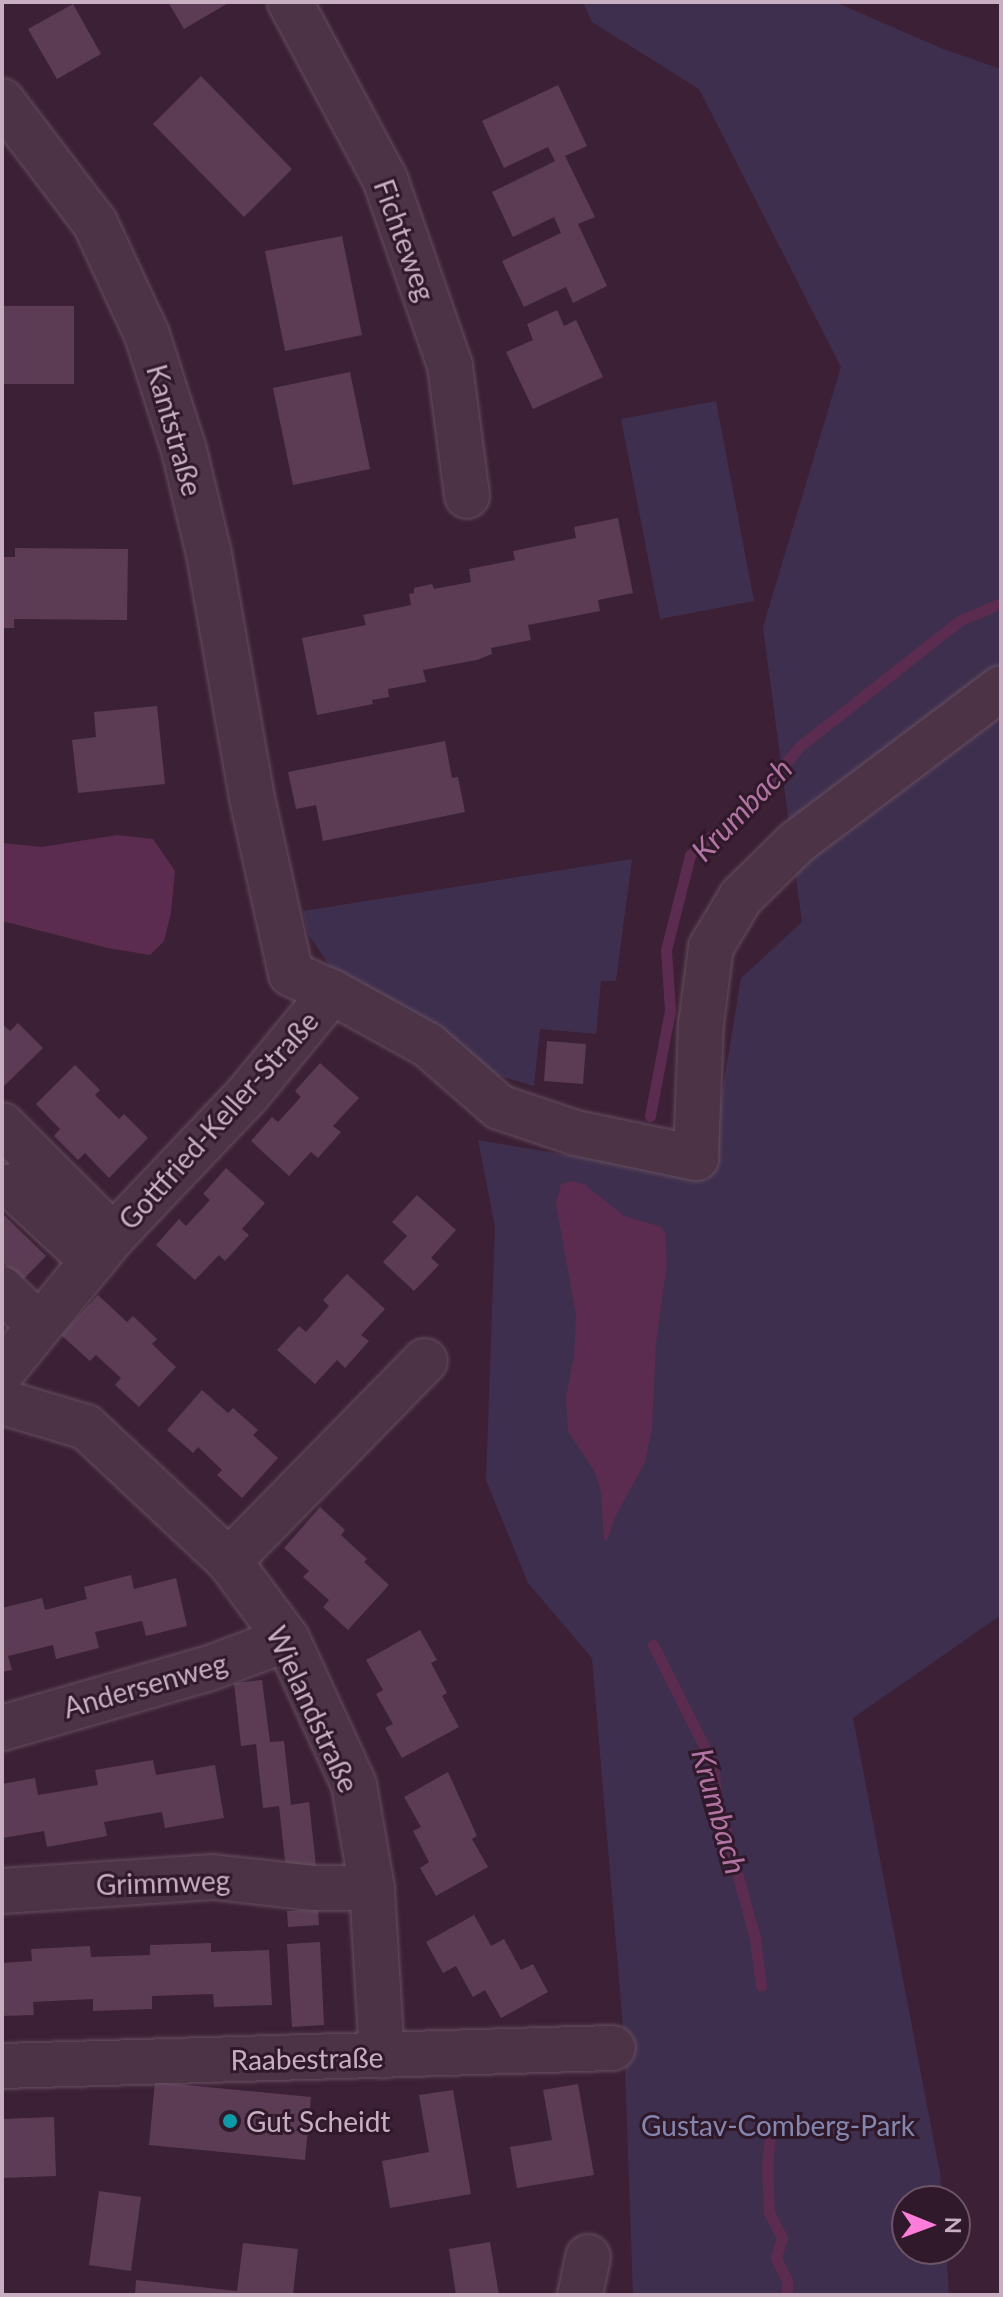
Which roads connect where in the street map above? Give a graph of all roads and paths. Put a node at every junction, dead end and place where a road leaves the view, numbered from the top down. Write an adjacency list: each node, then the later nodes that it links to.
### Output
1 (290, 2): 3 (street, Fichteweg)
2 (2, 101): 5 (street, Kantstraße)
3 (467, 496)
4 (1001, 688): 6 (street)
5 (252, 798): 6 (street, Gottfried-Keller-Straße)
6 (332, 992): 9 (street, Gottfried-Keller-Straße)
7 (2, 1125): 9 (street, Gottfried-Keller-Straße)
8 (12, 1186): 9 (street)
9 (103, 1248): 11 (street, Gottfried-Keller-Straße)
10 (2, 1289): 11 (street)
11 (39, 1326): 13 (street, Gottfried-Keller-Straße)
12 (425, 1361): 15 (street)
13 (2, 1372)
14 (2, 1402): 15 (street, Wielandstraße)
15 (229, 1561): 16 (street, Wielandstraße)
16 (287, 1639): 17 (street, Andersenweg); 18 (street, Wielandstraße)
17 (2, 1728)
18 (372, 1888): 19 (street, Grimmweg); 21 (street, Wielandstraße)
19 (2, 1891)
20 (613, 2048): 21 (street, Raabestraße)
21 (382, 2056): 22 (street, Raabestraße)
22 (2, 2066)

